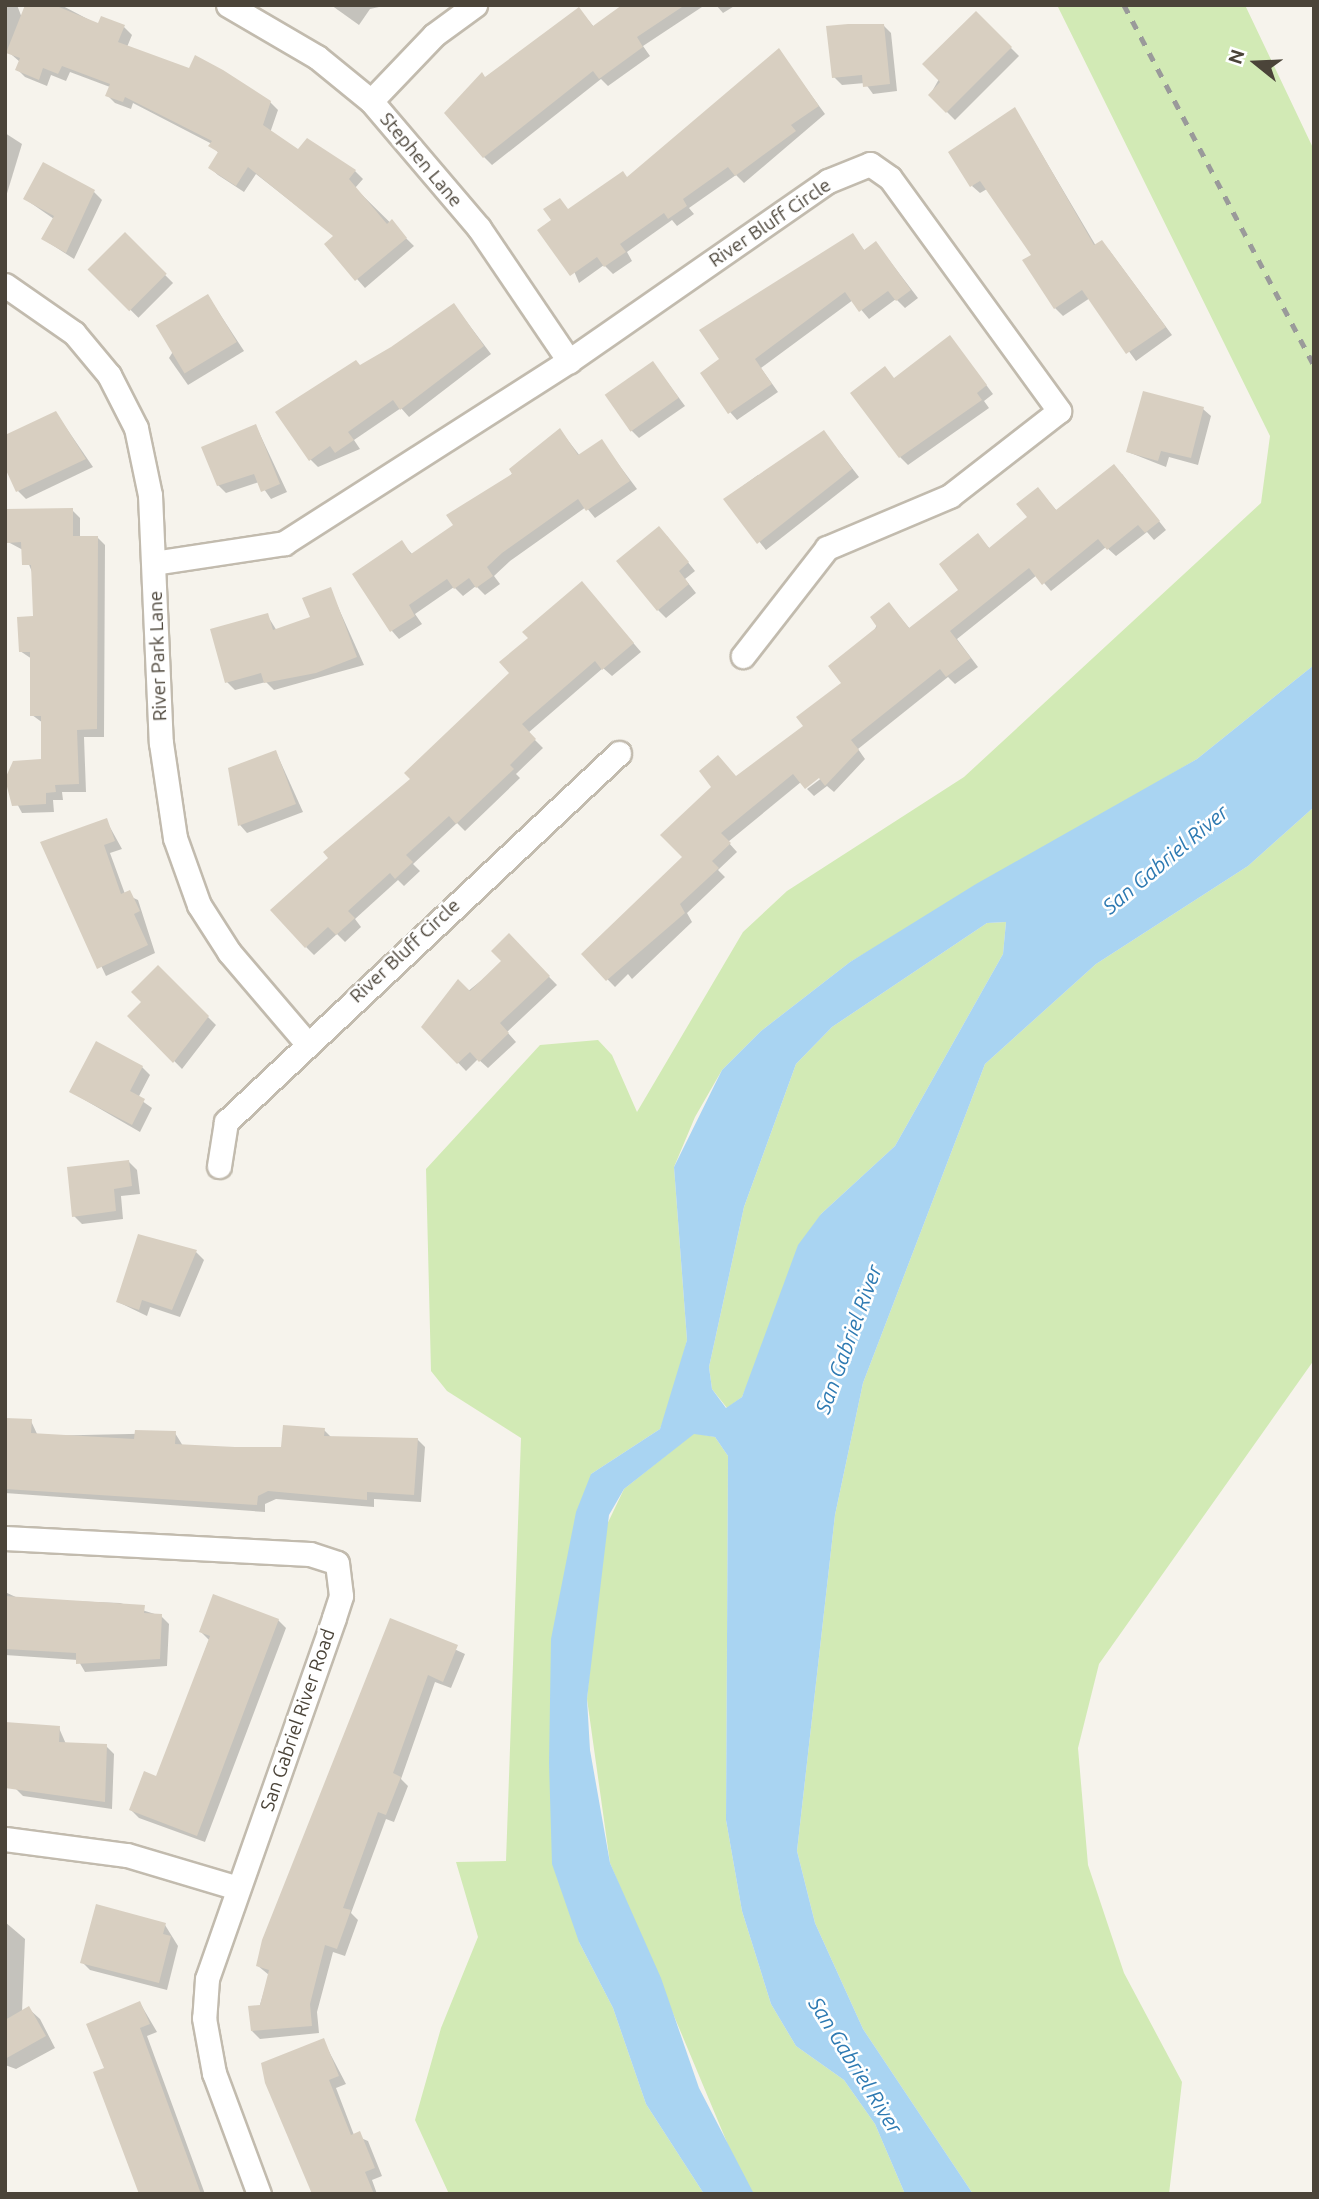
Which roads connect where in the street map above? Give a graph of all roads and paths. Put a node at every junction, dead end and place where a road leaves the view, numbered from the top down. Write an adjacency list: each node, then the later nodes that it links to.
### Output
1 (228, 5): 3 (street, Stephen Lane)
2 (475, 5): 3 (street)
3 (371, 100): 5 (street, Stephen Lane)
4 (5, 285): 6 (street, River Park Lane)
5 (569, 360): 6 (street, River Bluff Circle); 7 (street, River Bluff Circle)
6 (154, 563): 9 (street, River Park Lane)
7 (743, 656)
8 (619, 753): 9 (street, River Bluff Circle)
9 (306, 1042): 10 (street, River Bluff Circle)
10 (219, 1166)
11 (5, 1538): 13 (street, San Gabriel River Road)
12 (5, 1839): 13 (street)
13 (238, 1888): 14 (street, San Gabriel River Road)
14 (259, 2194)

